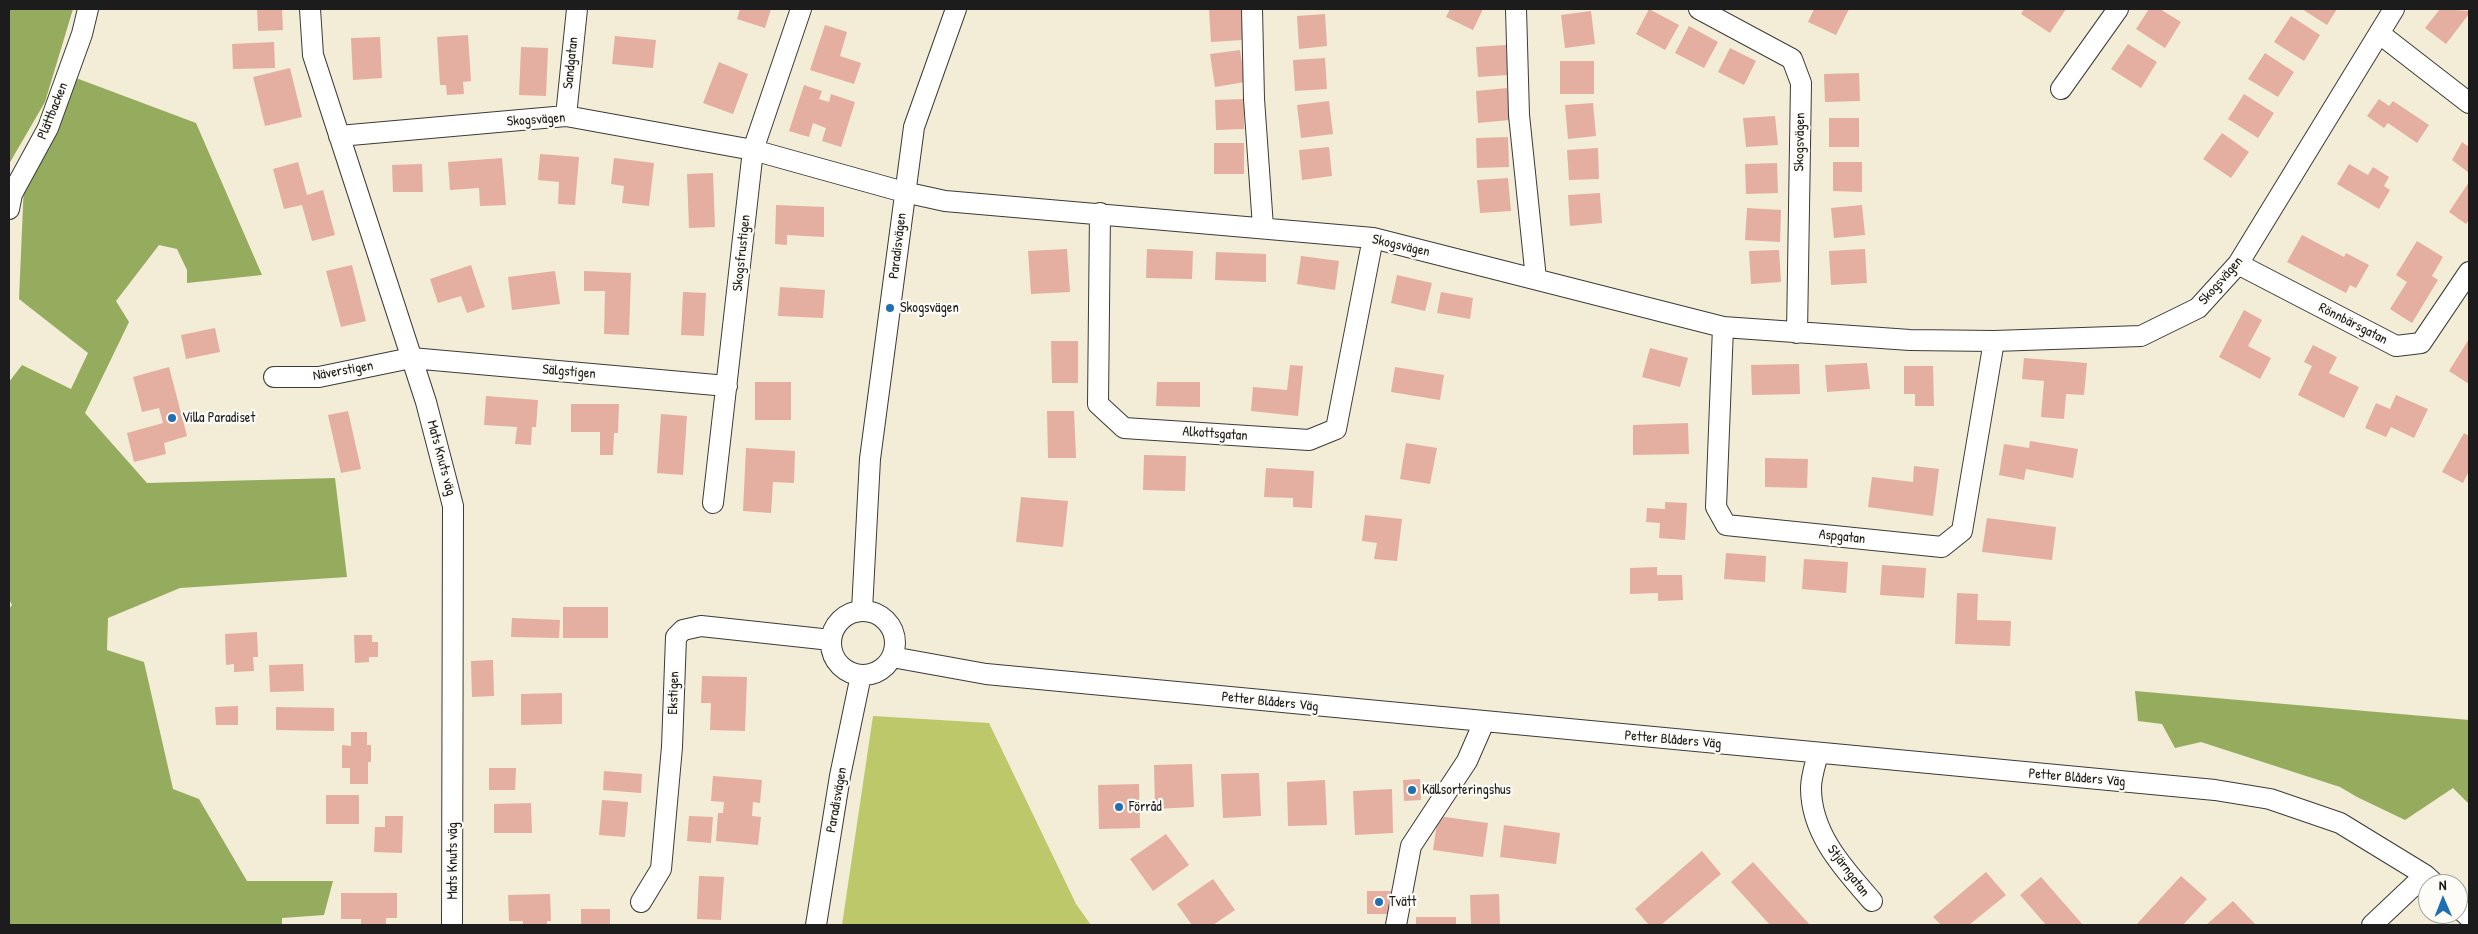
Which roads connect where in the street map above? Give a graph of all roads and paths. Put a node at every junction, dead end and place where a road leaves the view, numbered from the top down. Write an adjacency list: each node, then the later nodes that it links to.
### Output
1 (88, 9): 18 (street, Plättbacken)
2 (310, 9): 15 (street, Mats Knuts väg)
3 (577, 9): 14 (street, Sandgatan)
4 (801, 9): 16 (street, Skogsfrustigen)
5 (956, 9): 17 (street, Paradisvägen)
6 (1252, 9): 20 (street)
7 (1516, 9): 24 (street)
8 (1699, 9): 26 (street, Skogsvägen)
9 (2118, 9): 12 (street)
10 (2394, 9): 11 (street, Skogsvägen)
11 (2380, 34): 13 (street); 22 (street, Skogsvägen)
12 (2061, 89)
13 (2469, 103)
14 (566, 116): 15 (street, Skogsvägen); 16 (street, Skogsvägen)
15 (339, 136): 28 (street, Mats Knuts väg)
16 (753, 150): 17 (street, Skogsvägen); 30 (street, Skogsfrustigen)
17 (904, 192): 19 (street, Skogsvägen); 32 (street, Paradisvägen)
18 (10, 199)
19 (1100, 214): 20 (street, Skogsvägen); 21 (street, Alkottsgatan)
20 (1263, 228): 21 (street, Skogsvägen)
21 (1373, 238): 24 (street, Skogsvägen)
22 (2238, 264): 23 (street, Rönnbärsgatan); 27 (street, Skogsvägen)
23 (2469, 272)
24 (1536, 279): 25 (street, Skogsvägen)
25 (1723, 327): 26 (street, Skogsvägen); 27 (street, Aspgatan)
26 (1797, 333): 27 (street, Skogsvägen)
27 (1994, 341)
28 (411, 358): 29 (street, Näverstigen); 30 (street, Sälgstigen); 42 (street, Mats Knuts väg)
29 (274, 377)
30 (727, 386): 31 (street, Skogsfrustigen)
31 (713, 503)
32 (862, 610): 33 (street); 34 (street)
33 (831, 640): 35 (street); 41 (street, Ekstigen)
34 (892, 657): 35 (street); 36 (street, Petter Blåders Väg)
35 (861, 675): 43 (street, Paradisvägen)
36 (1484, 722): 37 (street, Petter Blåders Väg); 44 (street)
37 (1818, 754): 38 (street, Petter Blåders Väg); 40 (street, Stjärngatan)
38 (2422, 874)
39 (2418, 889): 45 (street)
40 (1872, 901)
41 (641, 902)
42 (452, 925)
43 (816, 925)
44 (1396, 925)
45 (2372, 925)

